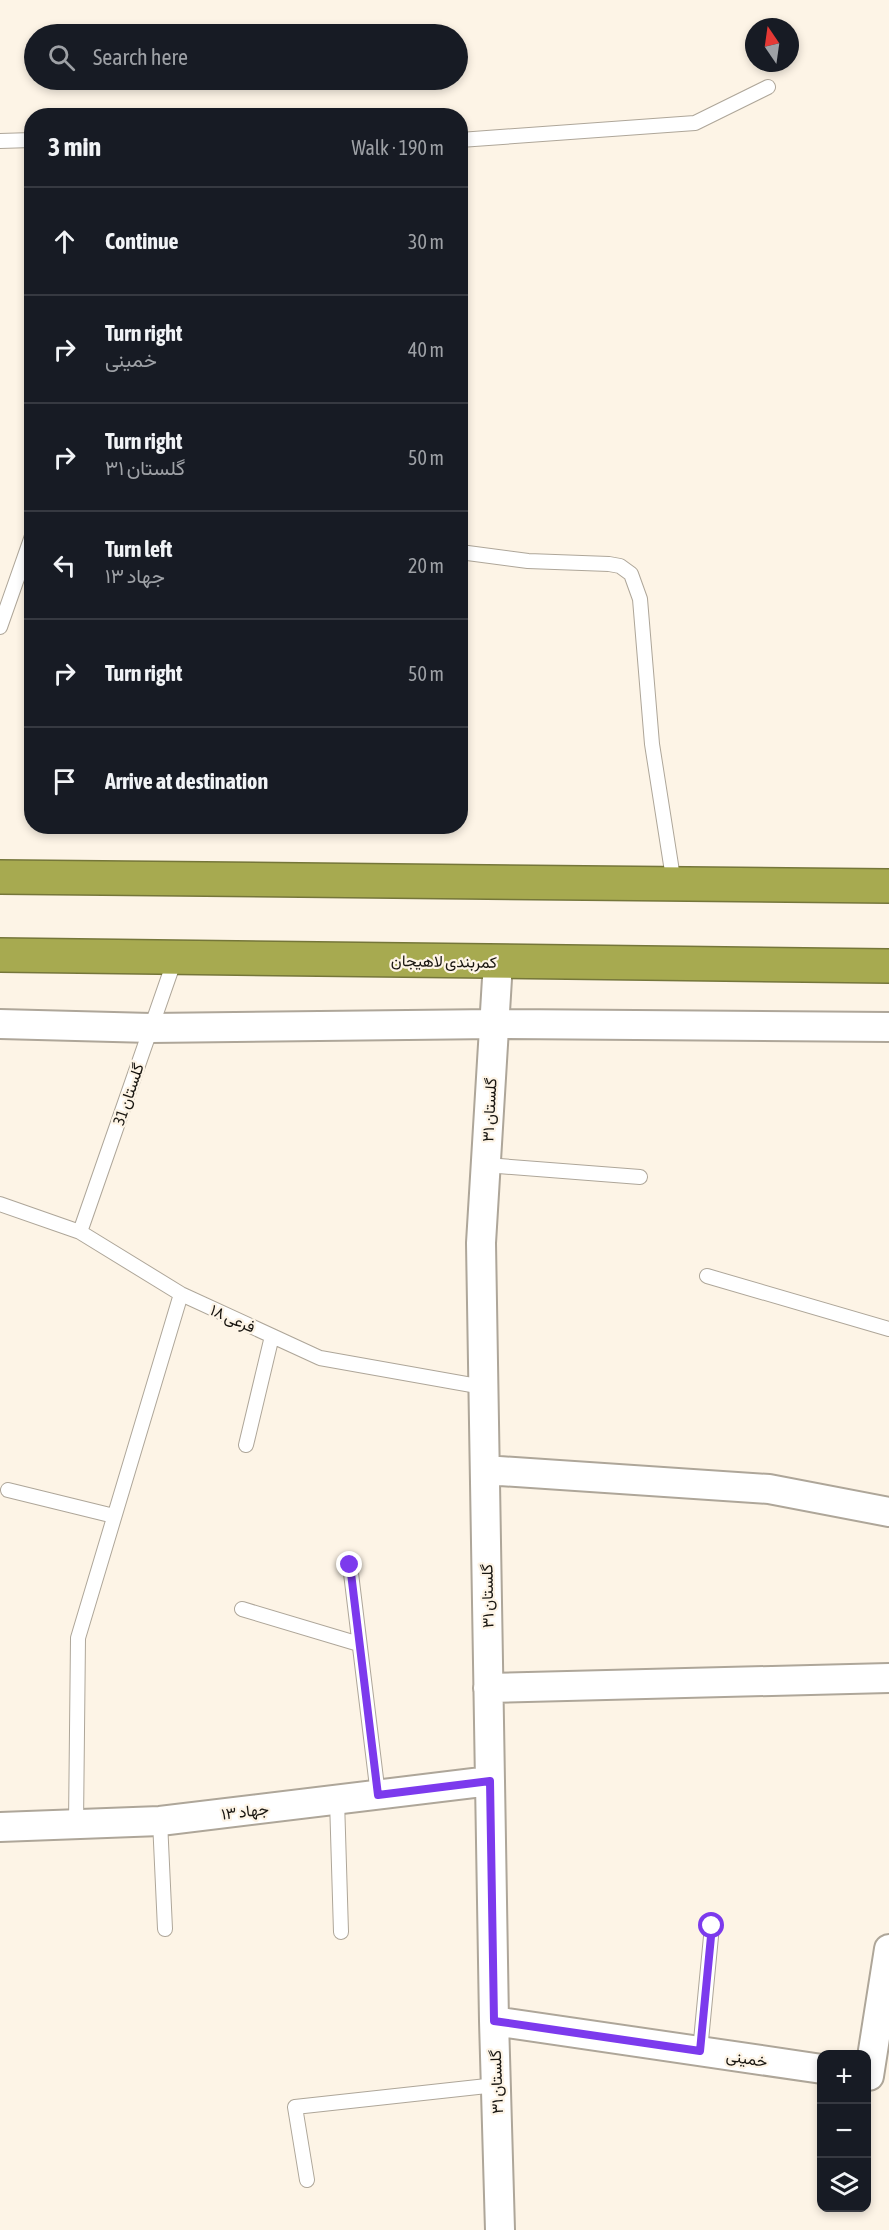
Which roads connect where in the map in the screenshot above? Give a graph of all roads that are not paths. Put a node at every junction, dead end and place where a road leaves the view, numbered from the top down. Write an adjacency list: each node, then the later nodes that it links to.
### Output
1 (768, 87): 2 (lane)
2 (468, 139)
3 (24, 140): 4 (lane)
4 (0, 141)
5 (468, 553): 9 (lane)
6 (24, 559): 7 (lane)
7 (0, 627)
8 (0, 878): 9 (highway)
9 (674, 884): 10 (highway)
10 (889, 886)
11 (0, 955): 12 (highway, کمربندی لاهیجان)
12 (176, 956): 13 (highway, کمربندی لاهیجان); 18 (lane, گلستان 31)
13 (498, 962): 14 (highway, کمربندی لاهیجان); 16 (street, گلستان ۳۱)
14 (889, 966)
15 (0, 1024): 18 (street)
16 (494, 1024): 17 (street); 18 (street); 19 (street, گلستان ۳۱)
17 (889, 1027)
18 (151, 1028): 22 (lane, گلستان 31)
19 (486, 1165): 20 (lane); 27 (street, گلستان ۳۱)
20 (640, 1177)
21 (0, 1203): 22 (lane, فرعی ۱۸)
22 (80, 1232): 24 (lane, فرعی ۱۸)
23 (707, 1276): 25 (lane)
24 (181, 1294): 26 (lane, فرعی ۱۸); 32 (lane)
25 (889, 1329)
26 (272, 1336): 27 (lane, فرعی ۱۸); 28 (lane)
27 (483, 1387): 29 (street, گلستان ۳۱)
28 (246, 1445)
29 (485, 1470): 31 (street); 37 (street, گلستان ۳۱)
30 (8, 1490): 32 (lane)
31 (889, 1512)
32 (114, 1516): 42 (lane)
33 (350, 1565): 35 (lane)
34 (242, 1609): 35 (lane)
35 (358, 1644): 39 (lane)
36 (889, 1678): 37 (street)
37 (488, 1688): 38 (street, گلستان ۳۱)
38 (490, 1781): 39 (street, جهاد ۱۳); 48 (street, گلستان ۳۱)
39 (378, 1795): 40 (street, جهاد ۱۳)
40 (337, 1800): 41 (street, جهاد ۱۳); 46 (lane)
41 (160, 1821): 42 (street, جهاد ۱۳); 45 (lane)
42 (76, 1824): 43 (street, جهاد ۱۳)
43 (0, 1827)
44 (712, 1926): 49 (lane)
45 (165, 1929)
46 (341, 1932)
47 (889, 1949): 51 (street)
48 (494, 2021): 49 (street, خمینی); 52 (street, گلستان ۳۱)
49 (700, 2051): 50 (street, خمینی)
50 (817, 2068)
51 (875, 2078)
52 (496, 2085): 53 (lane); 54 (street, گلستان ۳۱)
53 (307, 2180)
54 (500, 2230)

